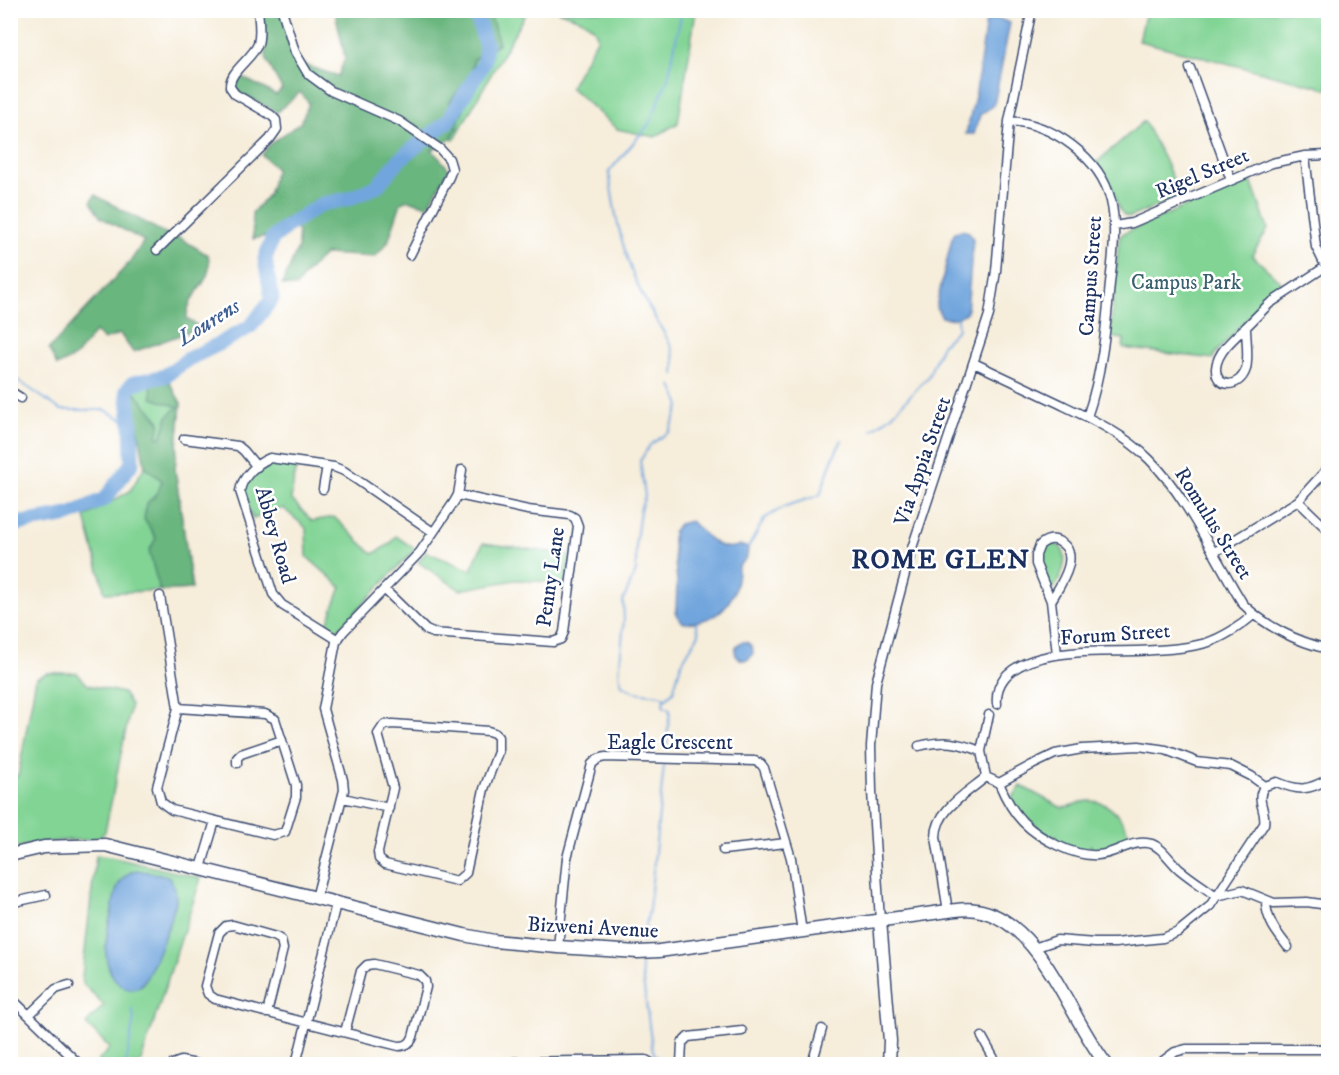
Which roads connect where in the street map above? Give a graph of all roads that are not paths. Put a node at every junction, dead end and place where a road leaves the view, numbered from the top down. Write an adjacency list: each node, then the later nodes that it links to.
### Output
1 (258, 10): 10 (street)
2 (282, 10): 11 (street)
3 (1031, 14): 5 (street, Via Appia Street)
4 (1190, 68): 8 (street)
5 (1009, 121): 9 (street, Campus Street); 14 (street, Via Appia Street)
6 (1329, 155): 7 (street, Rigel Street)
7 (1305, 156): 8 (street, Rigel Street); 12 (street)
8 (1231, 180): 9 (street, Rigel Street)
9 (1115, 226): 17 (street, Campus Street)
10 (157, 250)
11 (410, 255)
12 (1327, 269): 13 (street)
13 (1246, 327): 13 (street)
14 (974, 363): 17 (street, Romulus Street); 62 (street, Via Appia Street)
15 (10, 391): 16 (street)
16 (21, 398)
17 (1088, 417): 28 (street, Romulus Street)
18 (184, 439): 20 (street)
19 (327, 466): 20 (street, Abbey Road); 23 (street); 27 (street, Abbey Road)
20 (257, 467): 33 (street, Abbey Road)
21 (1329, 468): 25 (street)
22 (462, 470): 24 (street)
23 (324, 489)
24 (458, 495): 27 (street); 29 (street, Penny Lane)
25 (1298, 501): 26 (street); 28 (street)
26 (1329, 530)
27 (433, 532): 29 (street)
28 (1213, 552): 32 (street, Romulus Street)
29 (384, 589): 33 (street)
30 (160, 596): 37 (street)
31 (1051, 601): 31 (street); 35 (street)
32 (1253, 615): 34 (street, Romulus Street); 35 (street, Forum Street)
33 (338, 639): 47 (street)
34 (1329, 649)
35 (1057, 654): 36 (street, Forum Street)
36 (997, 704)
37 (177, 708): 39 (street); 49 (street)
38 (989, 716): 41 (street)
39 (282, 740): 42 (street); 49 (street)
40 (919, 746): 41 (street)
41 (981, 751): 43 (street)
42 (237, 763)
43 (986, 777): 45 (street); 61 (street)
44 (1329, 779): 46 (street)
45 (999, 783): 46 (street); 55 (street)
46 (1264, 786): 55 (street)
47 (343, 798): 48 (street); 56 (street)
48 (389, 808): 48 (street)
49 (215, 821): 53 (street)
50 (786, 843): 51 (street); 63 (street, Eagle Crescent); 64 (street, Eagle Crescent)
51 (723, 850)
52 (10, 855): 53 (street, Bizweni Avenue)
53 (201, 868): 56 (street, Bizweni Avenue)
54 (46, 895): 58 (street)
55 (1216, 896): 57 (street); 66 (street)
56 (316, 898): 59 (street, Bizweni Avenue)
57 (1266, 901): 60 (street); 65 (street)
58 (10, 903)
59 (336, 904): 64 (street, Bizweni Avenue); 71 (street)
60 (1329, 905)
61 (948, 911): 62 (street, Bizweni Avenue); 66 (street, Bizweni Avenue)
62 (880, 921): 63 (street, Bizweni Avenue); 85 (street)
63 (802, 932): 64 (street, Bizweni Avenue)
64 (558, 947)
65 (1288, 947)
66 (1034, 948): 87 (street, Bizweni Avenue)
67 (69, 985): 70 (street)
68 (10, 997): 70 (street)
69 (267, 1013): 69 (street); 71 (street)
70 (29, 1015): 77 (street)
71 (307, 1023): 74 (street); 80 (street)
72 (822, 1029): 84 (street)
73 (742, 1031): 83 (street)
74 (345, 1032): 74 (street)
75 (982, 1036): 86 (street)
76 (1329, 1049): 88 (street)
77 (80, 1065)
78 (172, 1065): 79 (street)
79 (197, 1065)
80 (296, 1065)
81 (508, 1065): 82 (street)
82 (653, 1065)
83 (681, 1065)
84 (812, 1065)
85 (889, 1065)
86 (997, 1065)
87 (1106, 1065)
88 (1159, 1065)

